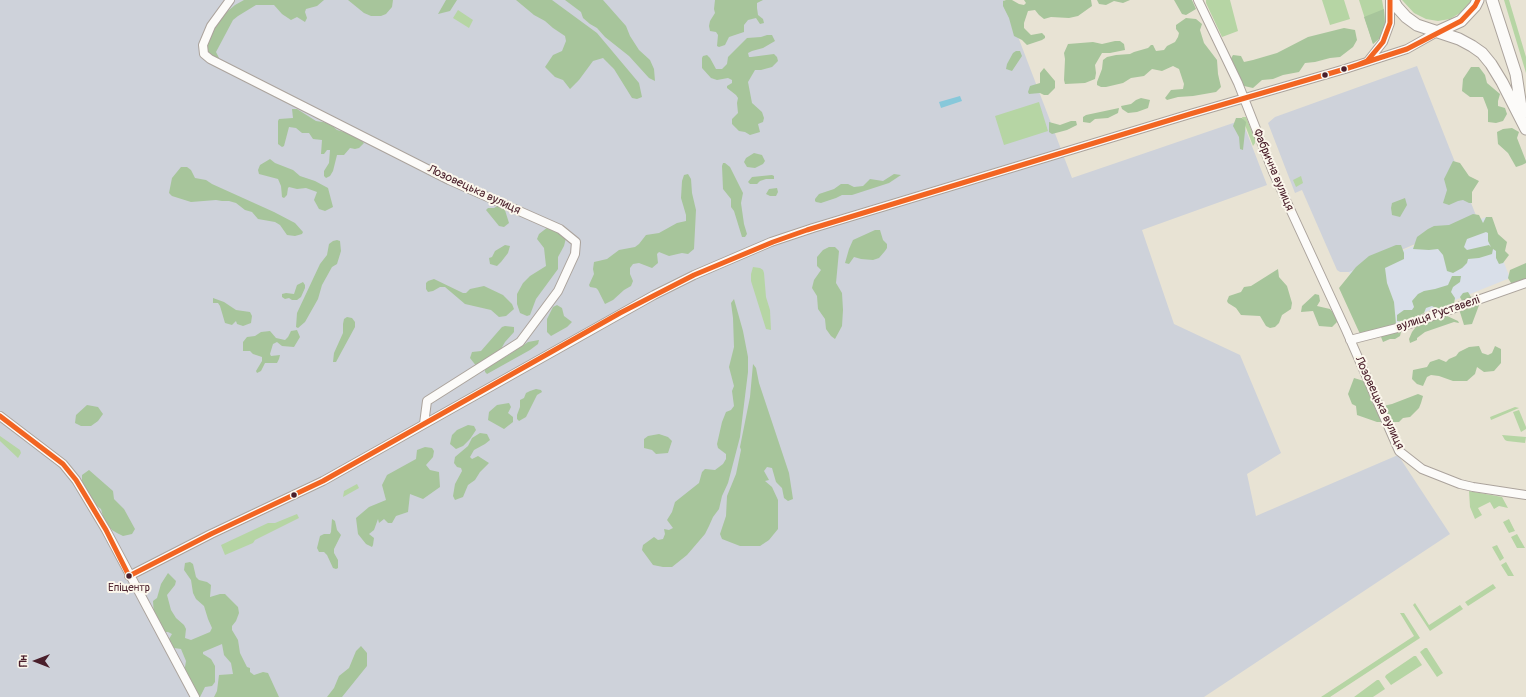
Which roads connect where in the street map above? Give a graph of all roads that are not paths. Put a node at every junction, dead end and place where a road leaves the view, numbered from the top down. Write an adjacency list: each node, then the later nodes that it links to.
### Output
1 (230, 0): 13 (street, Лозовецька вулиця)
2 (1198, 0): 8 (street, Фабрична вулиця)
3 (1391, 0): 6 (main road); 7 (street)
4 (1478, 0): 6 (main road)
5 (1492, 0): 9 (main road)
6 (1439, 32): 7 (street); 9 (main road)
7 (1367, 61): 8 (street)
8 (1244, 99): 11 (street, Фабрична вулиця); 13 (street)
9 (1525, 126)
10 (1526, 283): 11 (street, вулиця Руставелі)
11 (1350, 340): 14 (street, Лозовецька вулиця)
12 (0, 416): 15 (street)
13 (424, 424): 15 (street)
14 (1526, 495)
15 (129, 576): 16 (street)
16 (195, 697)

